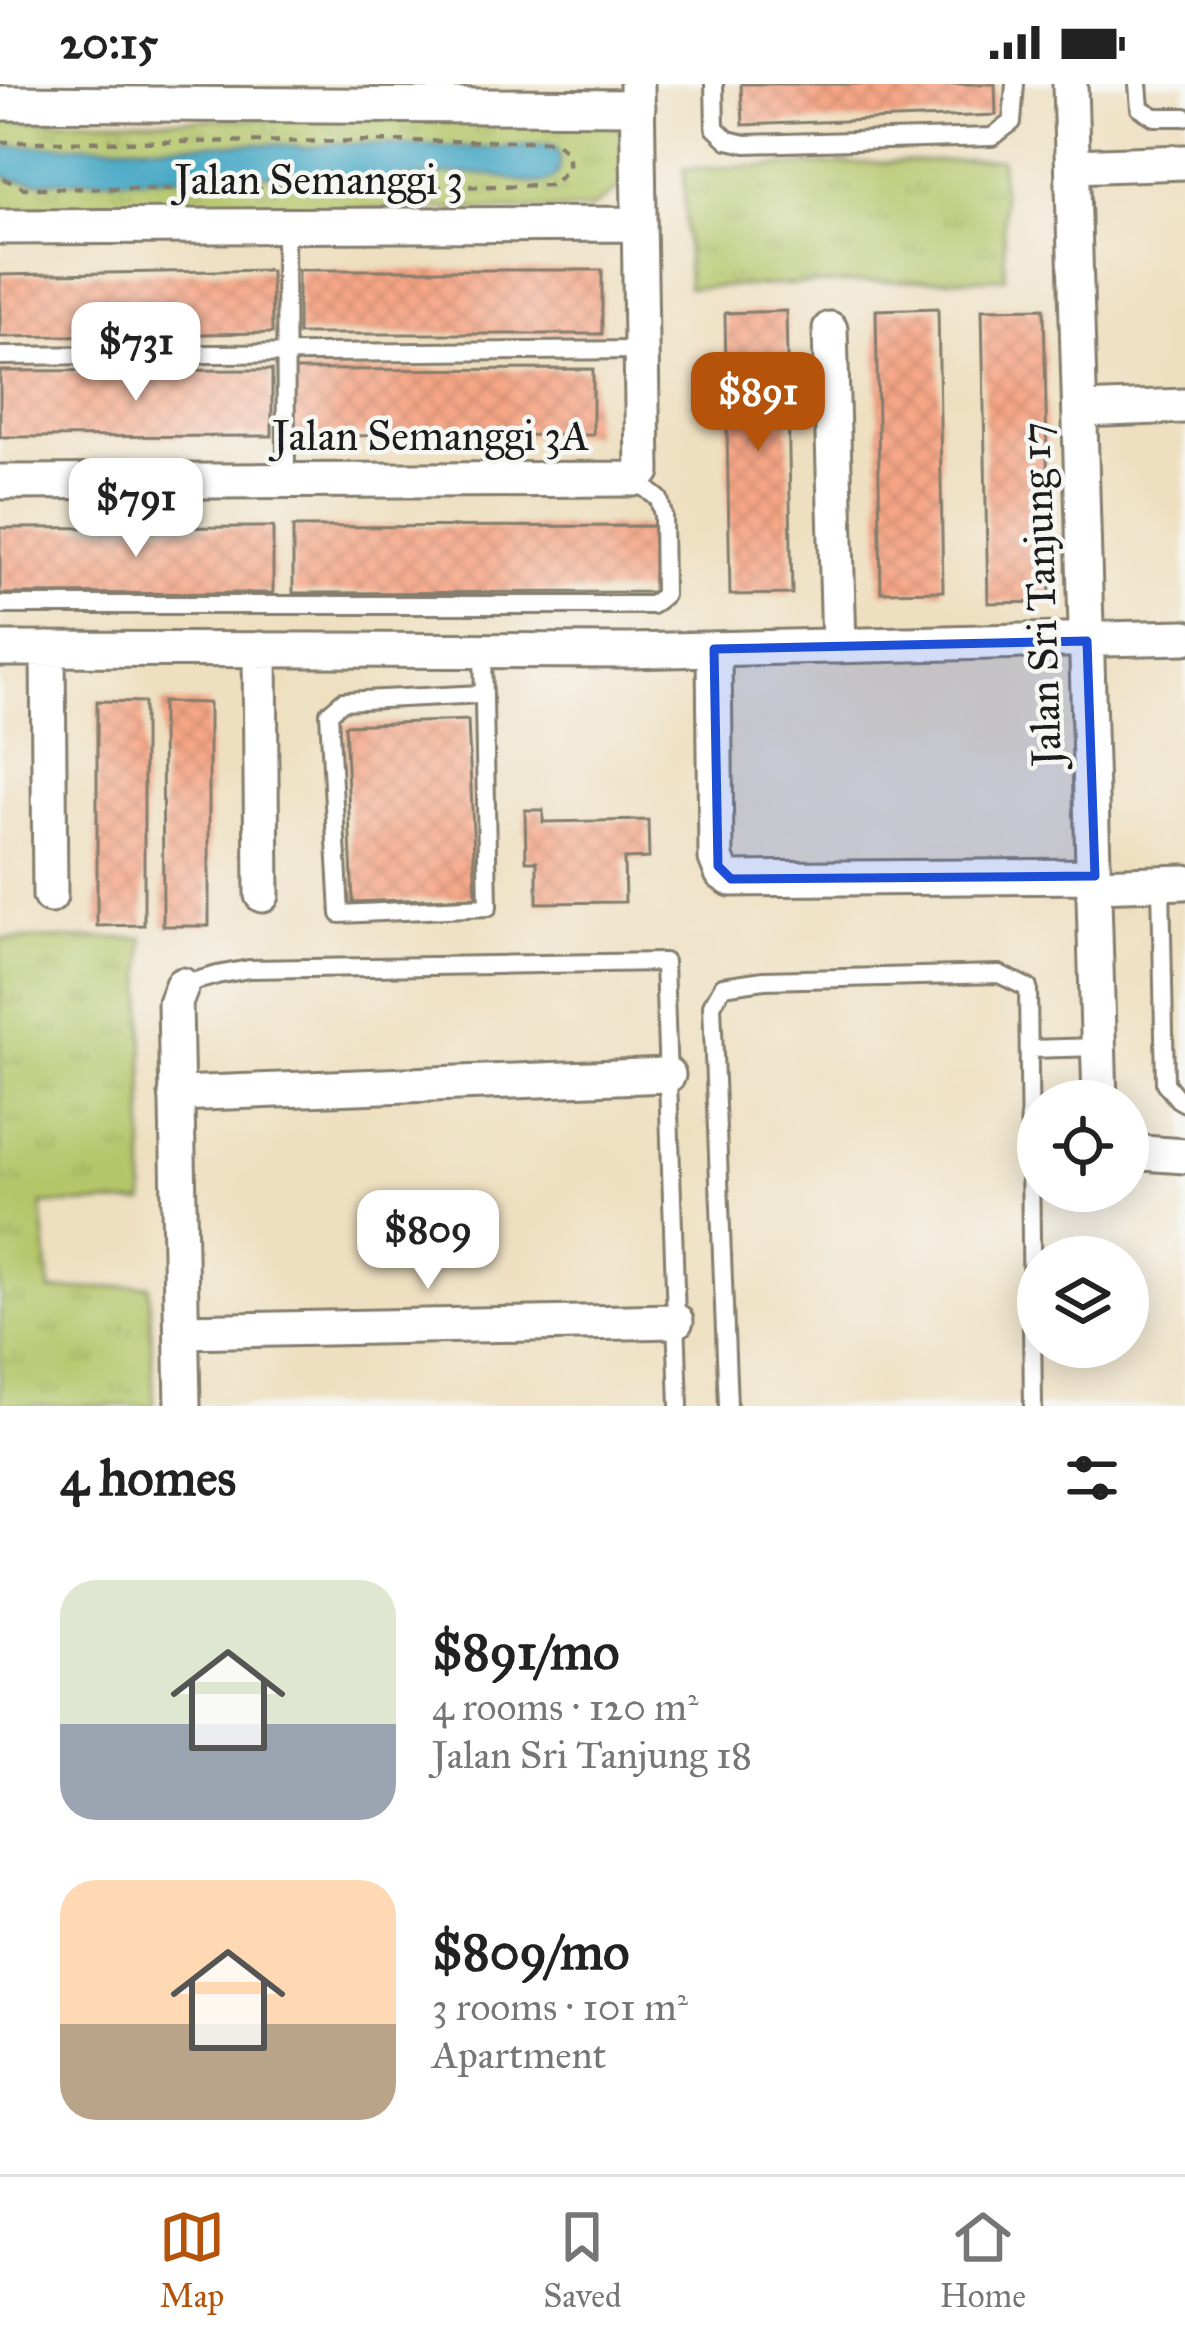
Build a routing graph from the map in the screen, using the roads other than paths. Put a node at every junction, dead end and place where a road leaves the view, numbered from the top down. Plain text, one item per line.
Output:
1 (714, 84) edge
2 (1015, 84) edge
3 (1070, 84) edge
4 (1138, 84) edge
5 (284, 94) edge
6 (637, 95) edge
7 (0, 104) edge
8 (1185, 117) edge
9 (1185, 162) edge
10 (1072, 166) junction
11 (639, 224) junction
12 (0, 226) edge
13 (285, 226) junction
14 (830, 329) dead end
15 (641, 350) junction
16 (286, 353) junction
17 (0, 356) edge
18 (1185, 406) edge
19 (1080, 410) junction
20 (638, 475) junction
21 (286, 481) junction
22 (0, 482) edge
23 (0, 605) edge
24 (1185, 637) edge
25 (1087, 641) junction
26 (838, 646) junction
27 (0, 649) edge
28 (48, 649) junction
29 (260, 649) junction
30 (714, 649) junction
31 (483, 650) junction
32 (482, 694) junction
33 (1095, 881) junction
34 (1173, 882) edge
35 (50, 896) dead end
36 (262, 896) dead end
37 (182, 986) joint
38 (1099, 1047) junction
39 (1029, 1049) junction
40 (668, 1075) junction
41 (1100, 1080) edge
42 (176, 1094) junction
43 (1185, 1103) edge
44 (1149, 1154) edge
45 (1185, 1156) edge
46 (676, 1321) junction
47 (182, 1331) junction
48 (183, 1406) edge
49 (679, 1406) edge
50 (728, 1406) edge
51 (1034, 1406) edge

1 - 2 lane
3 - 10 street, Jalan Sri Tanjung 17
4 - 8 lane
5 - 6 street
5 - 7 street
6 - 11 street
9 - 10 street
10 - 19 street, Jalan Sri Tanjung 17
11 - 13 street, Jalan Semanggi 3
11 - 15 street
12 - 13 street, Jalan Semanggi 3
13 - 16 lane
14 - 26 street
15 - 16 lane
15 - 20 street
16 - 17 lane
16 - 21 lane
18 - 19 street
19 - 25 street, Jalan Sri Tanjung 17
20 - 21 street, Jalan Semanggi 3A
20 - 23 lane
21 - 22 street, Jalan Semanggi 3A
24 - 25 street
25 - 26 street
25 - 33 street, Jalan Sri Tanjung 17
26 - 30 street
27 - 28 street
28 - 29 street
28 - 35 street
29 - 31 street
29 - 36 street
30 - 31 street
30 - 33 street
31 - 32 lane
32 - 32 lane
33 - 34 street
33 - 38 street, Jalan Sri Tanjung 17
34 - 43 lane
37 - 40 lane
37 - 42 street
38 - 39 lane
38 - 41 street, Jalan Sri Tanjung 17
39 - 50 lane
39 - 51 lane
40 - 42 street
40 - 46 lane
42 - 47 street
44 - 45 street
46 - 47 street
46 - 49 lane
47 - 48 street

